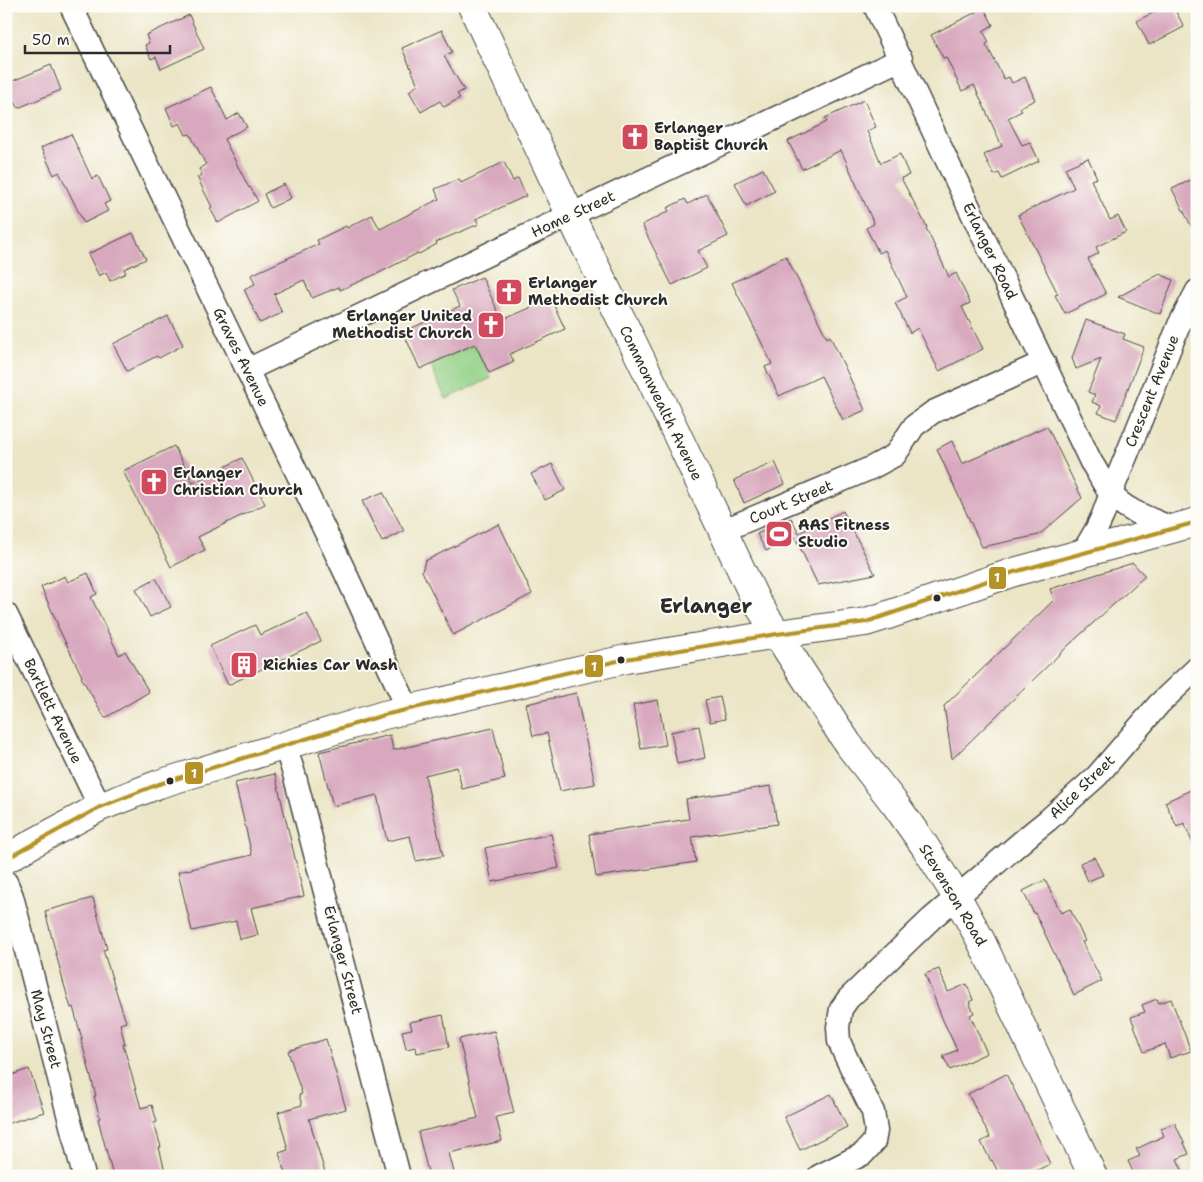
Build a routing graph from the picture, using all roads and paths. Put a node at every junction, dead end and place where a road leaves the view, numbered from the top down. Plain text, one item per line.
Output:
1 (71, 6) edge
2 (472, 6) edge
3 (875, 6) edge
4 (900, 59) junction
5 (571, 215) junction
6 (1197, 291) edge
7 (1044, 362) junction
8 (247, 370) junction
9 (1111, 493) junction
10 (1184, 525) edge
11 (722, 531) junction
12 (1083, 552) junction
13 (6, 614) edge
14 (777, 634) junction
15 (1196, 669) edge
16 (408, 710) junction
17 (285, 745) junction
18 (100, 808) junction
19 (6, 860) edge
20 (6, 882) edge
21 (957, 897) junction
22 (84, 1176) edge
23 (399, 1176) edge
24 (819, 1176) edge
25 (1093, 1176) edge

1 - 8 street, Graves Avenue
2 - 5 main road, Commonwealth Avenue
3 - 4 street, Erlanger Road
4 - 5 street, Home Street
4 - 7 street, Erlanger Road
5 - 8 street, Home Street
5 - 11 main road, Commonwealth Avenue
6 - 9 street, Crescent Avenue
7 - 9 street, Erlanger Road
7 - 11 street, Court Street
8 - 16 street, Graves Avenue
9 - 10 street, Erlanger Road
9 - 12 street
10 - 12 main road
11 - 14 main road, Commonwealth Avenue
12 - 14 main road
13 - 18 street, Bartlett Avenue
14 - 16 main road
14 - 21 main road, Stevenson Road
15 - 21 street, Alice Street
16 - 17 main road
17 - 18 main road
17 - 23 street, Erlanger Street
18 - 19 main road
20 - 22 street, May Street
21 - 24 street, Alice Street
21 - 25 main road, Stevenson Road

